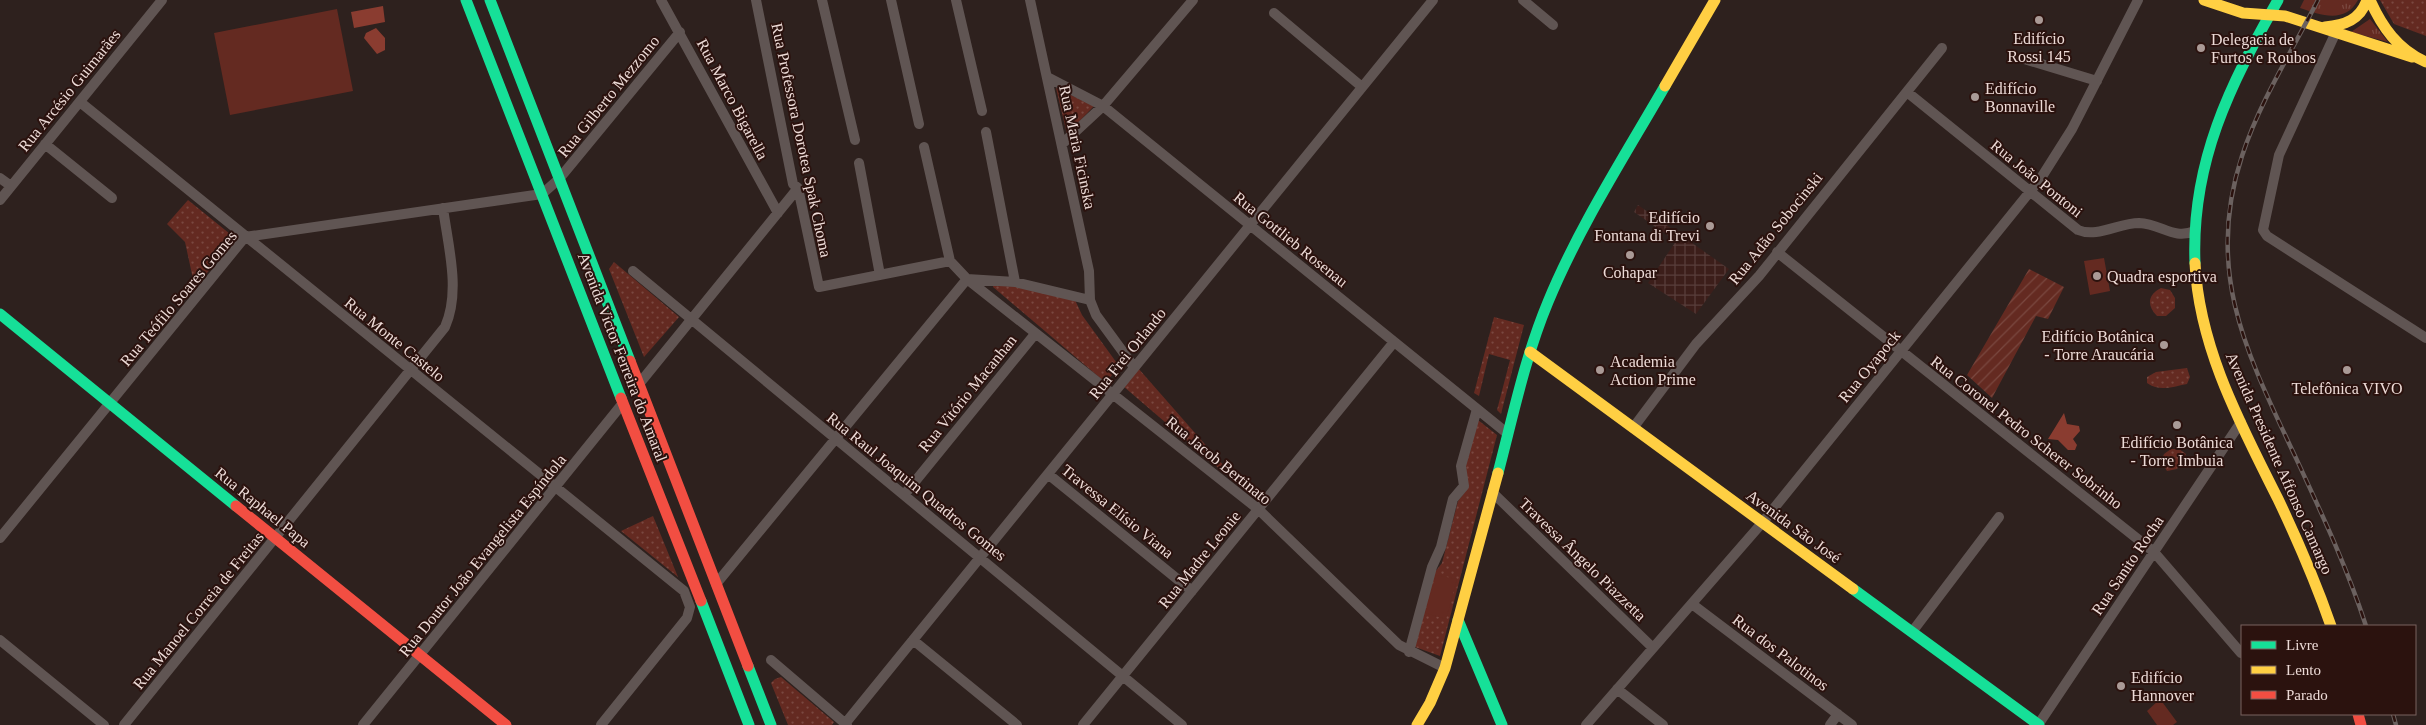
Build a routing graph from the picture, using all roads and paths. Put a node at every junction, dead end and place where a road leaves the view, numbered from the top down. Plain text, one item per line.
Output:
1 (162, 0) edge
2 (466, 0) edge
3 (490, 0) edge
4 (662, 0) edge
5 (756, 0) edge
6 (822, 0) edge
7 (892, 0) edge
8 (956, 0) edge
9 (1030, 0) edge
10 (1193, 0) edge
11 (1432, 0) edge
12 (1523, 0) edge
13 (1715, 0) edge
14 (2138, 0) edge
15 (2204, 0) edge
16 (2278, 0) edge
17 (2369, 0) edge
18 (2243, 12) junction
19 (1274, 13) dead end
20 (2270, 14) junction
21 (1553, 25) dead end
22 (2319, 27) junction
23 (680, 32) junction
24 (2336, 32) junction
25 (2257, 40) junction
26 (1942, 48) dead end
27 (2021, 58) dead end
28 (2421, 60) edge
29 (1049, 78) junction
30 (2098, 81) junction
31 (1362, 87) junction
32 (1907, 92) junction
33 (80, 102) junction
34 (1103, 106) junction
35 (982, 111) dead end
36 (919, 124) dead end
37 (986, 132) dead end
38 (855, 140) dead end
39 (45, 144) junction
40 (1062, 144) junction
41 (924, 147) dead end
42 (859, 163) dead end
43 (0, 178) edge
44 (559, 178) junction
45 (11, 186) junction
46 (798, 188) junction
47 (2030, 192) junction
48 (542, 194) junction
49 (112, 198) dead end
50 (0, 200) edge
51 (443, 208) junction
52 (778, 213) junction
53 (1250, 225) junction
54 (2195, 231) junction
55 (245, 237) junction
56 (1777, 252) junction
57 (950, 261) junction
58 (633, 271) dead end
59 (880, 275) junction
60 (967, 279) junction
61 (1015, 282) junction
62 (1090, 300) junction
63 (0, 314) edge
64 (691, 320) junction
65 (1035, 334) junction
66 (2426, 338) edge
67 (1394, 342) junction
68 (1901, 351) junction
69 (1530, 352) junction
70 (1134, 367) junction
71 (411, 370) junction
72 (639, 384) junction
73 (1113, 394) junction
74 (110, 403) junction
75 (624, 403) junction
76 (1477, 409) junction
77 (2241, 422) junction
78 (1633, 428) junction
79 (1508, 434) junction
80 (835, 439) junction
81 (1048, 474) junction
82 (555, 488) junction
83 (1492, 492) junction
84 (904, 495) junction
85 (1258, 510) junction
86 (1998, 517) dead end
87 (1762, 522) junction
88 (0, 538) edge
89 (276, 538) junction
90 (2154, 552) junction
91 (981, 557) junction
92 (716, 584) junction
93 (1192, 591) junction
94 (1692, 604) junction
95 (1458, 620) junction
96 (2331, 625) edge
97 (1912, 632) junction
98 (0, 640) edge
99 (913, 640) junction
100 (1653, 648) junction
101 (1409, 652) junction
102 (2240, 653) dead end
103 (420, 655) junction
104 (771, 660) dead end
105 (1445, 668) junction
106 (1123, 676) junction
107 (1617, 689) junction
108 (1838, 714) junction
109 (846, 724) edge
110 (104, 725) edge
111 (124, 725) edge
112 (363, 725) edge
113 (506, 725) edge
114 (601, 725) edge
115 (749, 725) edge
116 (771, 725) edge
117 (1017, 725) edge
118 (1083, 725) edge
119 (1182, 725) edge
120 (1417, 725) edge
121 (1502, 725) edge
122 (1586, 725) edge
123 (1663, 725) edge
124 (1830, 725) edge
125 (1852, 725) edge
126 (2039, 725) edge

1 - 33 street, Rua Arcésio Guimarães
2 - 48 main road, Avenida Victor Ferreira do Amaral
3 - 44 main road, Avenida Victor Ferreira do Amaral
4 - 23 street, Rua Marco Bigarella
5 - 46 street, Rua Professora Dorotea Spak Choma
6 - 38 street
7 - 36 street
8 - 35 street
9 - 29 street, Rua Maria Ficinska
10 - 34 street
11 - 31 street, Rua Frei Orlando
12 - 21 street
13 - 69 main road
14 - 30 street, Rua Oyapock
15 - 18 main road
16 - 20 main road, Avenida Presidente Affonso Camargo
17 - 22 main road
17 - 28 main road
18 - 20 main road
18 - 25 main road
19 - 31 street
20 - 22 main road
20 - 25 main road, Avenida Presidente Affonso Camargo
22 - 24 main road
23 - 44 street, Rua Gilberto Mezzomo
23 - 52 street, Rua Marco Bigarella
24 - 28 main road
24 - 66 street
25 - 54 main road, Avenida Presidente Affonso Camargo
26 - 32 street, Rua Adão Sobocinski
27 - 30 street
29 - 34 street, Rua Gottlieb Rosenau
29 - 40 street, Rua Maria Ficinska
30 - 47 street, Rua Oyapock
31 - 53 street, Rua Frei Orlando
32 - 47 street, Rua João Pontoni
32 - 56 street, Rua Adão Sobocinski
33 - 39 street, Rua Arcésio Guimarães
33 - 55 street, Rua Monte Castelo
34 - 40 street
34 - 53 street, Rua Gottlieb Rosenau
37 - 61 street
39 - 45 street, Rua Arcésio Guimarães
39 - 49 street
40 - 62 street, Rua Maria Ficinska
41 - 57 street
42 - 59 street
43 - 45 street
44 - 48 street, Rua Gilberto Mezzomo
44 - 72 main road, Avenida Victor Ferreira do Amaral
45 - 50 street, Rua Arcésio Guimarães
46 - 52 street
46 - 59 street, Rua Professora Dorotea Spak Choma
47 - 54 street, Rua João Pontoni
47 - 68 street, Rua Oyapock
48 - 51 street, Rua Teófilo Soares Gomes
48 - 75 main road, Avenida Victor Ferreira do Amaral
51 - 55 street, Rua Teófilo Soares Gomes
51 - 71 street, Rua Manoel Correia de Freitas
52 - 64 street
53 - 67 street, Rua Gottlieb Rosenau
53 - 70 street, Rua Frei Orlando
54 - 77 main road, Avenida Presidente Affonso Camargo
55 - 71 street, Rua Monte Castelo
55 - 74 street, Rua Teófilo Soares Gomes
56 - 68 street, Rua Coronel Pedro Scherer Sobrinho
56 - 78 street, Rua Adão Sobocinski
57 - 59 street
57 - 60 street, Rua Jacob Bertinato
58 - 64 street, Rua Raul Joaquim Quadros Gomes
60 - 61 street
60 - 65 street, Rua Jacob Bertinato
60 - 80 street
61 - 62 street
62 - 70 street
63 - 74 main road, Rua Raphael Papa
64 - 72 street
64 - 80 street, Rua Raul Joaquim Quadros Gomes
65 - 73 street, Rua Jacob Bertinato
65 - 84 street, Rua Vitório Macanhan
67 - 76 street, Rua Gottlieb Rosenau
67 - 85 street, Rua Madre Leonie
68 - 87 street, Rua Oyapock
68 - 90 street, Rua Coronel Pedro Scherer Sobrinho
69 - 78 main road, Avenida São José
69 - 79 main road
70 - 73 street, Rua Frei Orlando
71 - 82 street, Rua Monte Castelo
71 - 89 street, Rua Manoel Correia de Freitas
72 - 92 main road, Avenida Victor Ferreira do Amaral
73 - 81 street, Rua Frei Orlando
73 - 85 street, Rua Jacob Bertinato
74 - 88 street, Rua Teófilo Soares Gomes
74 - 89 main road, Rua Raphael Papa
75 - 82 street, Rua Doutor João Evangelista Espíndola
75 - 115 main road, Avenida Victor Ferreira do Amaral
76 - 79 street, Rua Gottlieb Rosenau
76 - 101 street
77 - 90 street, Rua Sanito Rocha
77 - 96 main road, Avenida Presidente Affonso Camargo
78 - 87 main road, Avenida São José
79 - 83 main road
80 - 84 street, Rua Raul Joaquim Quadros Gomes
80 - 92 street
81 - 91 street, Rua Frei Orlando
81 - 93 street, Travessa Elísio Viana
82 - 103 street, Rua Doutor João Evangelista Espíndola
82 - 114 street, Rua Monte Castelo
83 - 95 main road
83 - 100 street, Travessa Ângelo Piazzetta
84 - 91 street, Rua Raul Joaquim Quadros Gomes
85 - 93 street, Rua Madre Leonie
85 - 101 street, Rua Jacob Bertinato
86 - 97 street
87 - 94 street, Rua Oyapock
87 - 97 main road, Avenida São José
89 - 103 main road, Rua Raphael Papa
89 - 111 street, Rua Manoel Correia de Freitas
90 - 102 street, Rua Coronel Pedro Scherer Sobrinho
90 - 126 street, Rua Sanito Rocha
91 - 99 street, Rua Frei Orlando
91 - 106 street, Rua Raul Joaquim Quadros Gomes
92 - 116 main road, Avenida Victor Ferreira do Amaral
93 - 106 street, Rua Madre Leonie
94 - 100 street, Rua Oyapock
94 - 108 street, Rua dos Palotinos
95 - 105 main road
95 - 121 main road
97 - 126 main road, Avenida São José
98 - 110 street
99 - 109 street, Rua Frei Orlando
99 - 117 street
100 - 107 street, Rua Oyapock
101 - 105 street, Rua Jacob Bertinato
103 - 112 street, Rua Doutor João Evangelista Espíndola
103 - 113 main road, Rua Raphael Papa
104 - 109 street
105 - 120 main road
106 - 118 street, Rua Madre Leonie
106 - 119 street, Rua Raul Joaquim Quadros Gomes
107 - 122 street, Rua Oyapock
107 - 123 street
108 - 124 street
108 - 125 street, Rua dos Palotinos

